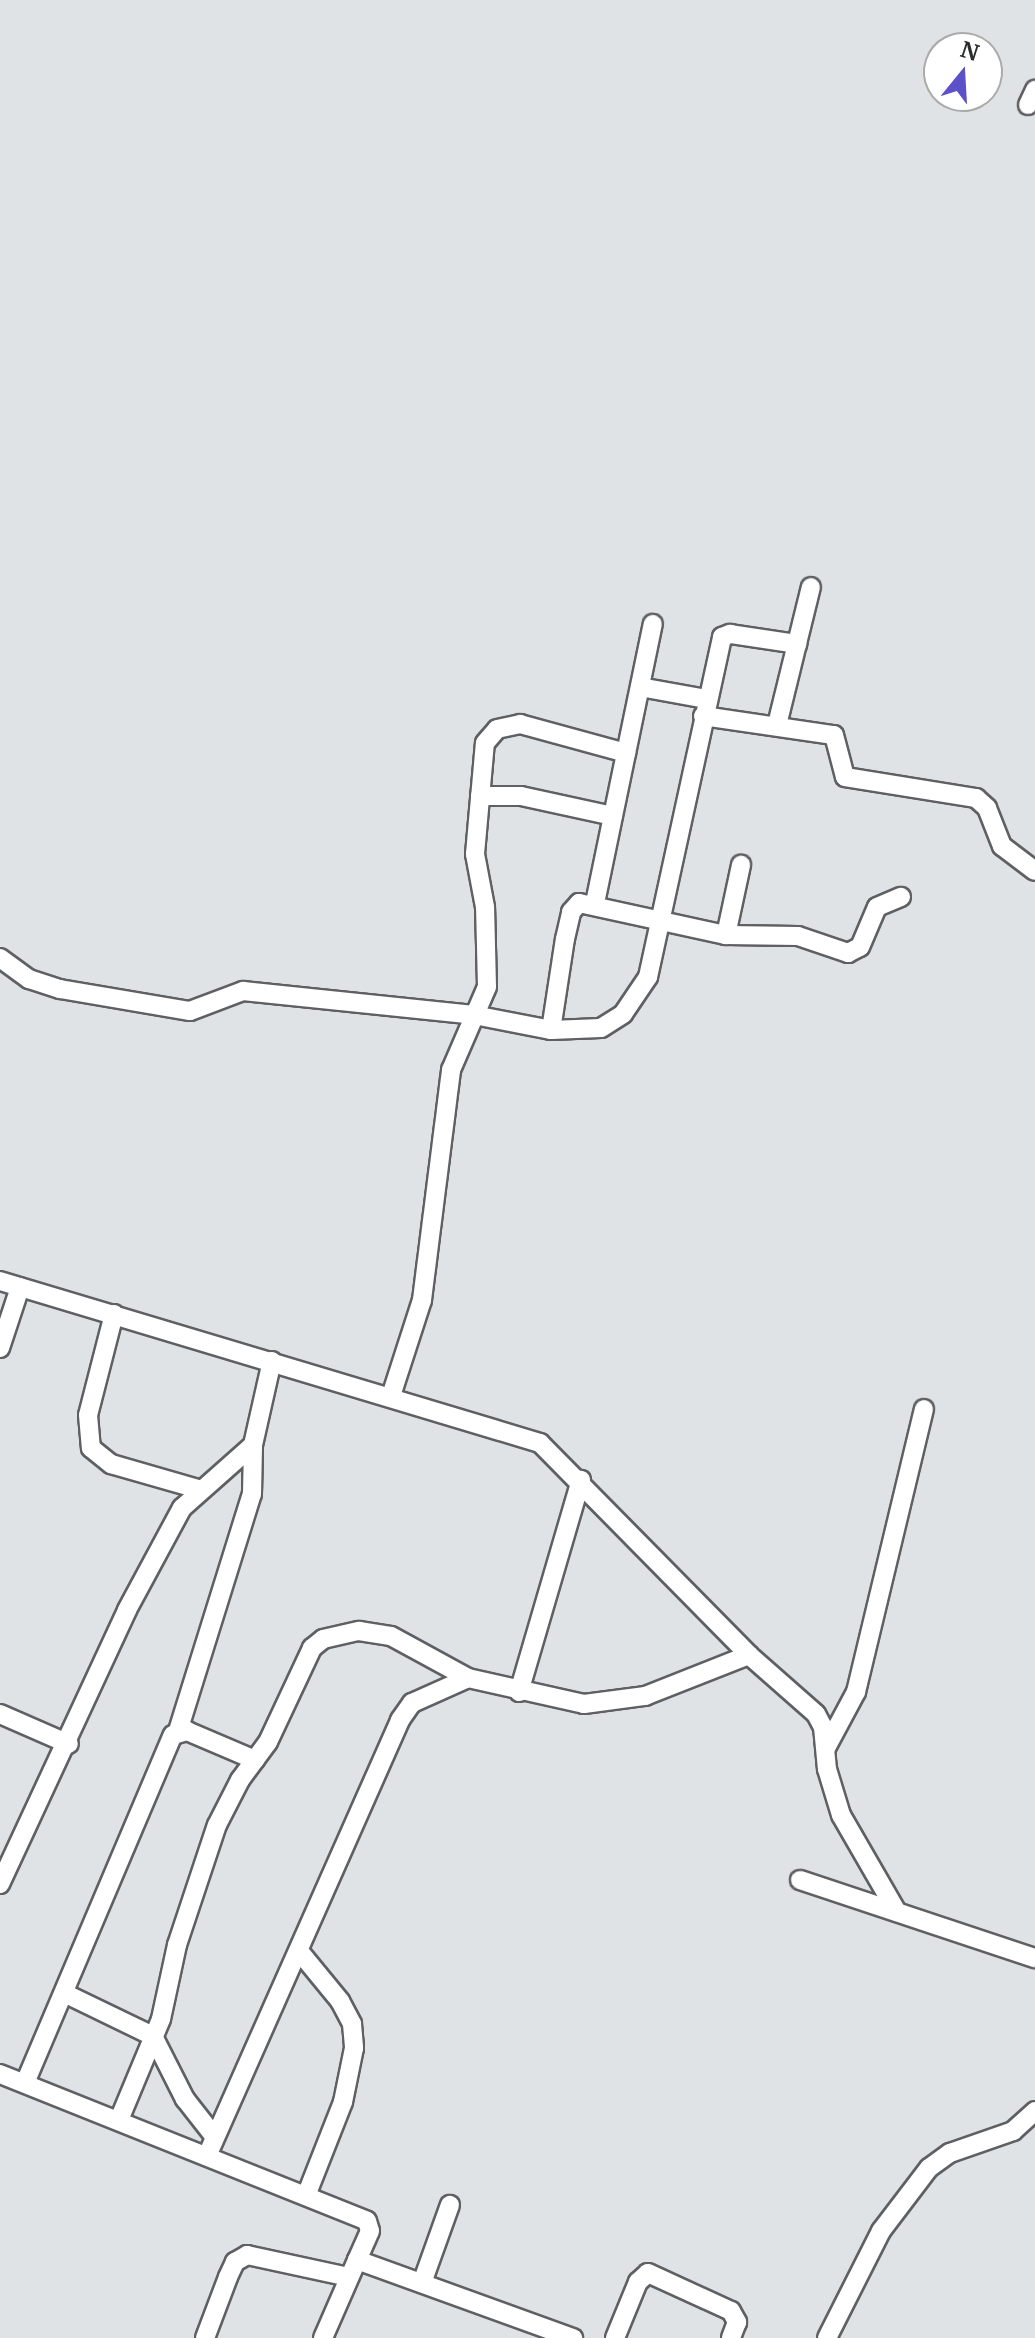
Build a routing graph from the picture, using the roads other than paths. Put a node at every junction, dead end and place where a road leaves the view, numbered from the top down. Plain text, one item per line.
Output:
1 (811, 587) dead end
2 (653, 624) dead end
3 (797, 644) junction
4 (640, 687) junction
5 (705, 707) junction
6 (777, 725) junction
7 (626, 753) junction
8 (480, 796) junction
9 (613, 816) junction
10 (741, 865) dead end
11 (1035, 871) edge
12 (901, 897) dead end
13 (595, 903) junction
14 (657, 919) junction
15 (726, 935) junction
16 (0, 958) edge
17 (474, 1015) junction
18 (551, 1030) junction
19 (0, 1281) edge
20 (20, 1287) junction
21 (114, 1314) junction
22 (0, 1348) edge
23 (272, 1361) junction
24 (391, 1396) junction
25 (924, 1409) dead end
26 (253, 1445) junction
27 (581, 1480) junction
28 (198, 1489) junction
29 (749, 1655) junction
30 (468, 1678) junction
31 (519, 1692) junction
32 (0, 1714) edge
33 (178, 1731) junction
34 (69, 1744) junction
35 (826, 1748) junction
36 (255, 1760) junction
37 (800, 1880) dead end
38 (0, 1884) edge
39 (897, 1912) junction
40 (299, 1951) junction
41 (1035, 1958) edge
42 (64, 1993) junction
43 (153, 2036) junction
44 (0, 2074) edge
45 (25, 2083) junction
46 (1035, 2111) edge
47 (119, 2120) junction
48 (214, 2136) junction
49 (207, 2156) junction
50 (306, 2196) junction
51 (450, 2205) dead end
52 (353, 2269) junction
53 (422, 2283) junction
54 (205, 2338) edge
55 (323, 2338) edge
56 (573, 2338) edge
57 (615, 2338) edge
58 (731, 2338) edge
59 (827, 2338) edge

1 - 3 street
2 - 4 street
3 - 5 street
3 - 6 street
4 - 5 street
4 - 7 street
5 - 6 street
5 - 14 street
6 - 11 street
7 - 8 street
7 - 9 street
8 - 9 street
8 - 17 street
9 - 13 street
10 - 15 street
12 - 15 street
13 - 14 street
13 - 18 street
14 - 15 street
14 - 18 street
16 - 17 street
17 - 18 street
17 - 24 street
19 - 20 street
20 - 21 street
20 - 22 street
21 - 23 street
21 - 28 street
23 - 24 street
23 - 26 street
24 - 27 street
25 - 35 street
26 - 28 street
26 - 33 street
27 - 29 street
27 - 31 street
28 - 34 street
29 - 31 street
29 - 35 street
30 - 31 street
30 - 36 street
30 - 40 street
32 - 34 street
33 - 36 street
33 - 42 street
34 - 38 street
35 - 39 street
36 - 43 street
37 - 39 street
39 - 41 street
40 - 48 street
40 - 50 street
42 - 43 street
42 - 45 street
43 - 47 street
43 - 48 street
44 - 45 street
45 - 47 street
46 - 59 street
47 - 49 street
48 - 49 street
49 - 50 street
50 - 52 street
51 - 53 street
52 - 53 street
52 - 54 street
52 - 55 street
53 - 56 street
57 - 58 street

